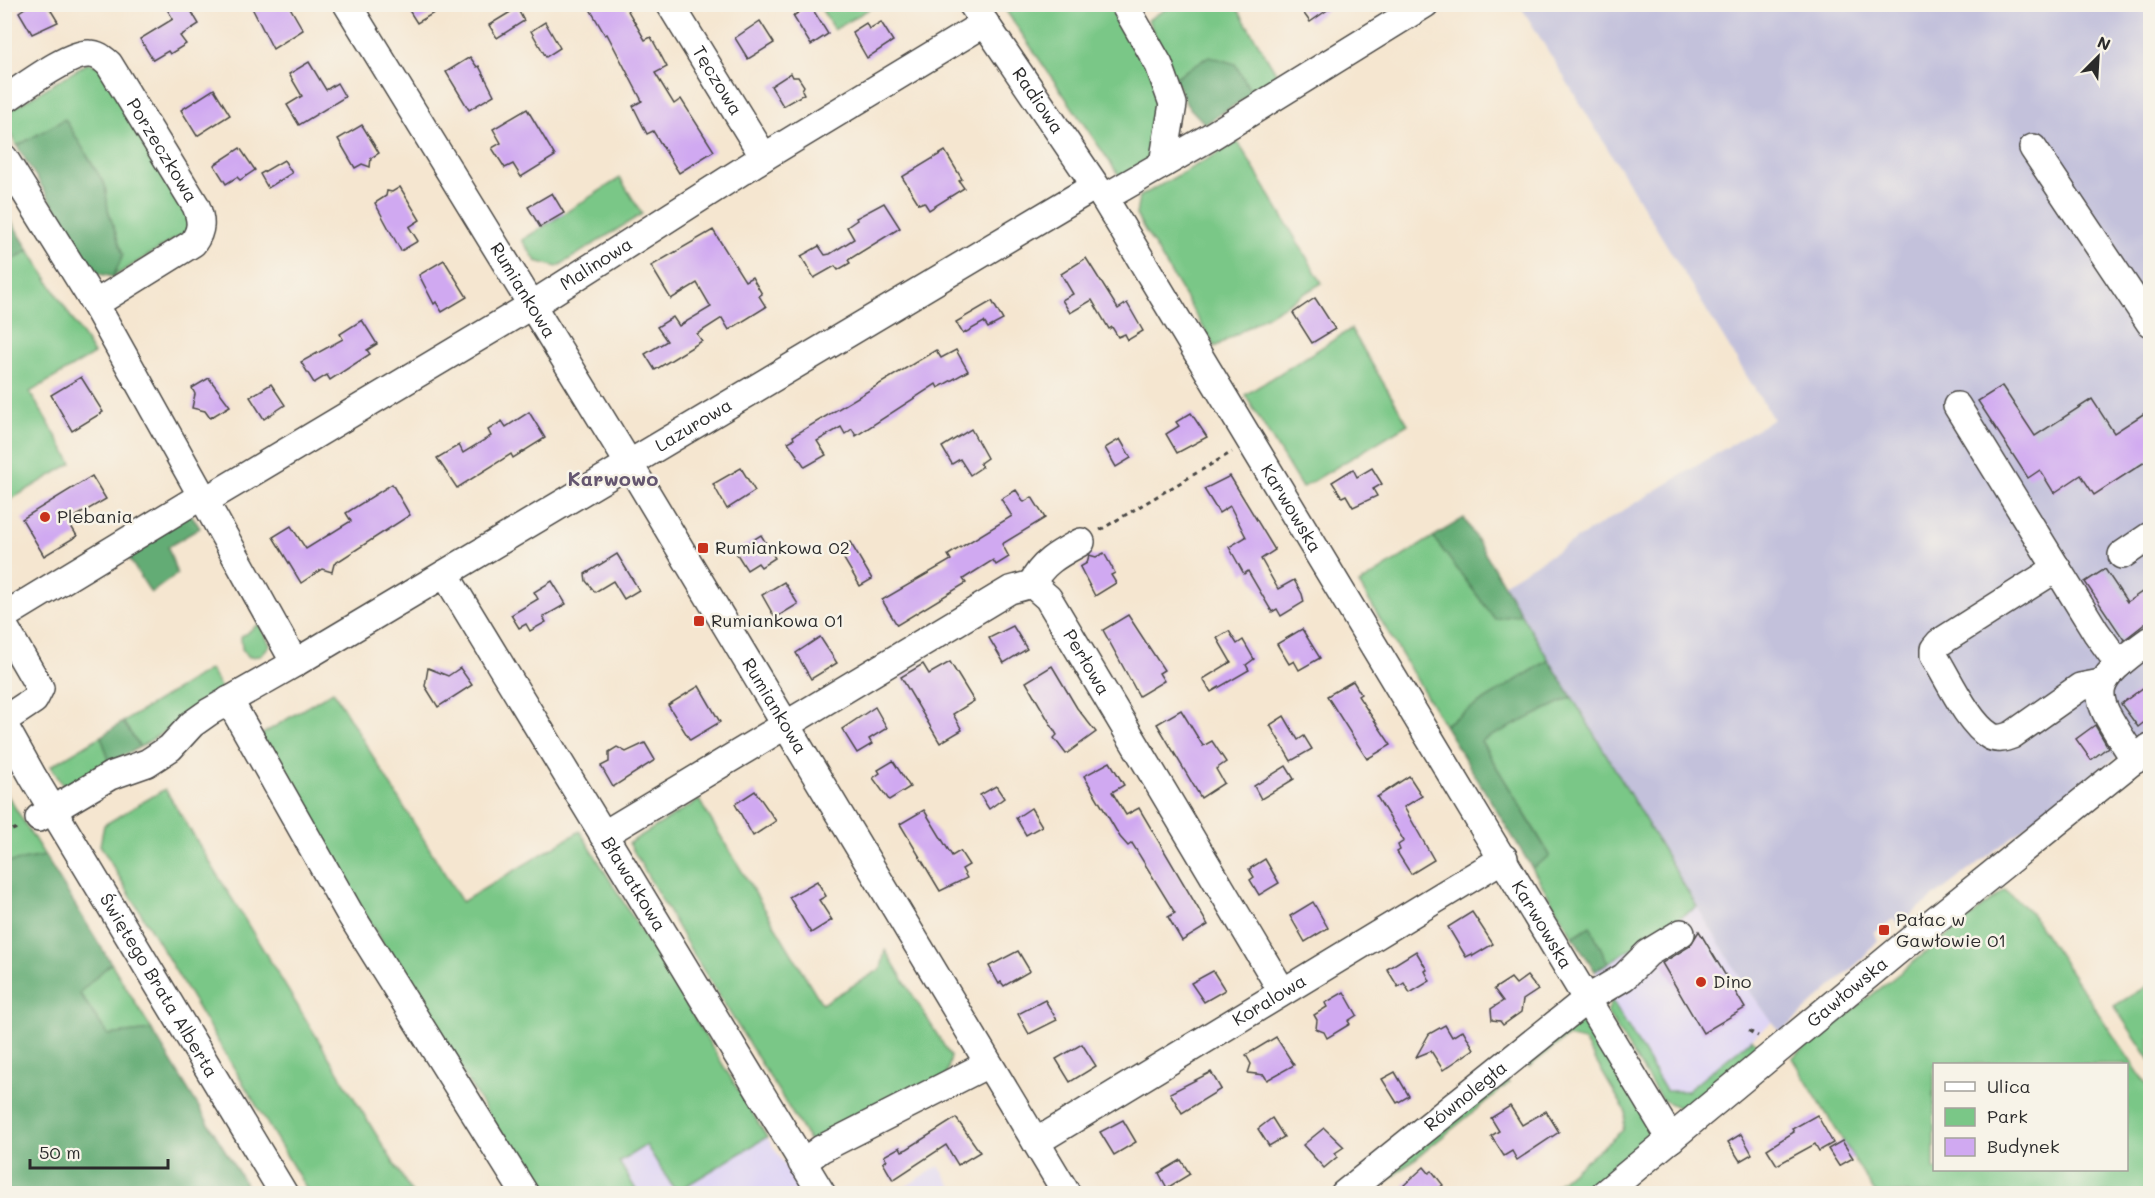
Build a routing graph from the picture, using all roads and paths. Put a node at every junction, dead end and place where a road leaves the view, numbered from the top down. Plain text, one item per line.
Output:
1 (347, 4) edge
2 (670, 4) edge
3 (1124, 4) edge
4 (1425, 4) edge
5 (978, 14) edge
6 (4, 100) edge
7 (1173, 104) junction
8 (1210, 137) junction
9 (2033, 148) dead end
10 (4, 158) edge
11 (764, 158) junction
12 (1163, 164) junction
13 (1100, 192) junction
14 (95, 304) junction
15 (532, 305) junction
16 (2151, 323) edge
17 (1957, 406) dead end
18 (1251, 441) junction
19 (628, 462) junction
20 (204, 498) junction
21 (2151, 536) edge
22 (1081, 542) joint
23 (2122, 555) dead end
24 (2057, 568) junction
25 (445, 574) junction
26 (1032, 584) junction
27 (4, 616) edge
28 (4, 626) edge
29 (2151, 639) edge
30 (295, 663) junction
31 (2110, 674) junction
32 (229, 700) junction
33 (4, 720) edge
34 (4, 725) edge
35 (787, 726) junction
36 (2143, 754) edge
37 (46, 814) junction
38 (603, 835) junction
39 (1504, 858) junction
40 (1681, 933) dead end
41 (1282, 992) junction
42 (1587, 999) junction
43 (988, 1064) junction
44 (1671, 1138) junction
45 (1036, 1142) junction
46 (802, 1163) junction
47 (284, 1194) edge
48 (525, 1194) edge
49 (822, 1194) edge
50 (1067, 1194) edge
51 (1344, 1194) edge
52 (1604, 1194) edge

1 - 15 street, Rumiankowa
2 - 11 street, Tęczowa
3 - 7 street
4 - 8 street
5 - 11 street, Malinowa
5 - 13 street, Radiowa
6 - 14 street, Porzeczkowa
7 - 8 street
7 - 12 street
8 - 12 street
9 - 16 street
10 - 14 street
11 - 15 street, Malinowa
12 - 13 street
13 - 18 street, Karwowska
13 - 19 street, Lazurowa
14 - 20 street
15 - 19 street, Rumiankowa
15 - 20 street, Malinowa
17 - 24 street
18 - 22 path
18 - 39 street, Karwowska
19 - 25 street, Lazurowa
19 - 35 street, Rumiankowa
20 - 27 street, Malinowa
20 - 30 street
21 - 23 street
22 - 26 street
24 - 31 street
24 - 31 street
25 - 30 street, Lazurowa
25 - 38 street, Bławatkowa
26 - 35 street
26 - 41 street, Perłowa
28 - 33 street
29 - 31 street
30 - 32 street, Lazurowa
31 - 36 street
32 - 37 street, Lazurowa
32 - 48 street
34 - 37 street, Świętego Brata Alberta
35 - 38 street
35 - 43 street, Rumiankowa
36 - 44 street, Gawłowska
37 - 47 street, Świętego Brata Alberta
38 - 46 street, Bławatkowa
39 - 41 street, Koralowa
39 - 42 street, Karwowska
40 - 42 street, Równoległa
41 - 45 street, Koralowa
42 - 44 street, Karwowska
42 - 51 street, Równoległa
43 - 45 street, Rumiankowa
43 - 46 street
44 - 52 street, Gawłowska
45 - 50 street, Rumiankowa
46 - 49 street, Bławatkowa

